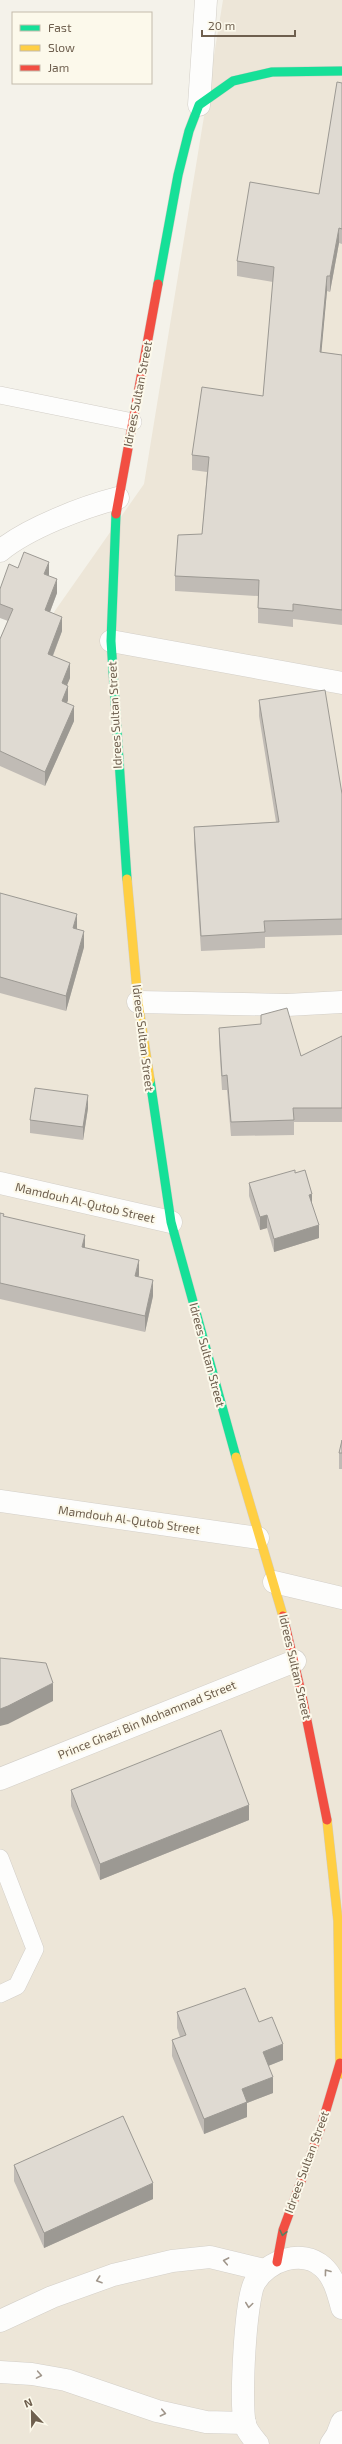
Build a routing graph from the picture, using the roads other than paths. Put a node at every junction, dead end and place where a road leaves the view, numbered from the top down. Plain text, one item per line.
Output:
1 (206, 0) edge
2 (342, 71) edge
3 (199, 105) junction
4 (0, 395) edge
5 (133, 422) junction
6 (118, 498) junction
7 (0, 551) edge
8 (111, 640) junction
9 (342, 683) edge
10 (138, 1002) junction
11 (342, 1002) edge
12 (0, 1183) edge
13 (171, 1222) junction
14 (0, 1501) edge
15 (258, 1538) junction
16 (274, 1582) junction
17 (342, 1598) edge
18 (295, 1661) junction
19 (0, 1779) edge
20 (0, 1858) edge
21 (0, 1994) edge
22 (340, 2064) junction
23 (342, 2074) edge
24 (270, 2266) junction
25 (342, 2308) edge
26 (0, 2321) edge
27 (0, 2372) edge
28 (342, 2422) edge
29 (249, 2436) edge
30 (330, 2444) edge

1 - 3 street, Idrees Sultan Street
2 - 3 street
3 - 5 street, Idrees Sultan Street
4 - 5 lane
5 - 6 street, Idrees Sultan Street
6 - 7 street
6 - 8 street, Idrees Sultan Street
8 - 9 street
8 - 10 street, Idrees Sultan Street
10 - 11 street
10 - 13 street, Idrees Sultan Street
12 - 13 street, Mamdouh Al-Qutob Street
13 - 15 street, Idrees Sultan Street
14 - 15 street, Mamdouh Al-Qutob Street
15 - 16 street, Idrees Sultan Street
16 - 17 street
16 - 18 street, Idrees Sultan Street
18 - 19 street, Prince Ghazi Bin Mohammad Street
18 - 22 street, Idrees Sultan Street
20 - 21 lane
22 - 23 street, Idrees Sultan Street
22 -> 24 street, Idrees Sultan Street
25 -> 24 street
24 -> 26 street
24 -> 29 street
27 -> 29 street
28 - 30 street

